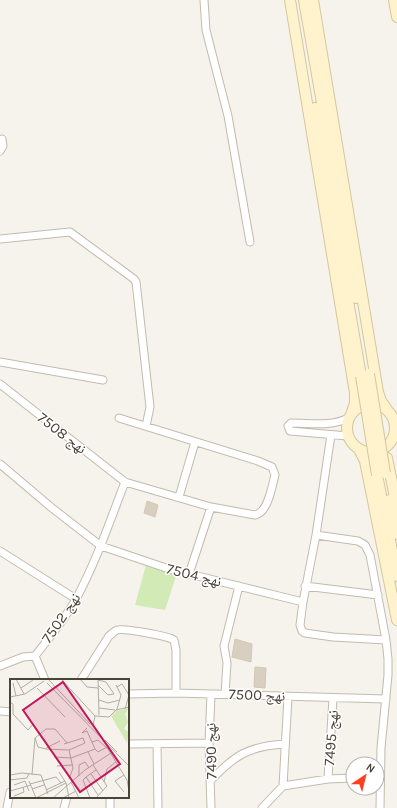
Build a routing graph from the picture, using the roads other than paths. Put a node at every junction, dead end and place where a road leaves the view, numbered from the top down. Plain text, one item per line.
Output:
1 (204, 0) edge
2 (290, 0) edge
3 (296, 0) edge
4 (304, 0) edge
5 (313, 0) edge
6 (394, 0) edge
7 (397, 17) edge
8 (2, 139) dead end
9 (0, 151) edge
10 (0, 239) edge
11 (250, 242) dead end
12 (0, 362) edge
13 (365, 375) junction
14 (103, 380) dead end
15 (0, 384) edge
16 (391, 411) edge
17 (350, 415) junction
18 (119, 418) dead end
19 (146, 426) junction
20 (331, 435) junction
21 (348, 436) junction
22 (394, 436) edge
23 (195, 442) junction
24 (359, 449) junction
25 (0, 464) edge
26 (381, 474) junction
27 (125, 482) junction
28 (179, 498) junction
29 (211, 507) junction
30 (397, 508) edge
31 (397, 534) edge
32 (316, 535) junction
33 (101, 546) junction
34 (0, 552) edge
35 (189, 574) junction
36 (397, 576) edge
37 (239, 586) junction
38 (305, 586) junction
39 (378, 595) junction
40 (76, 599) junction
41 (302, 602) junction
42 (397, 620) edge
43 (386, 640) junction
44 (35, 656) junction
45 (0, 666) edge
46 (46, 679) edge
47 (82, 679) edge
48 (176, 693) junction
49 (129, 694) edge
50 (211, 694) junction
51 (225, 694) junction
52 (288, 697) junction
53 (334, 698) junction
54 (386, 699) junction
55 (0, 711) edge
56 (10, 712) edge
57 (209, 743) junction
58 (129, 744) edge
59 (157, 744) junction
60 (285, 744) junction
61 (381, 756) edge
62 (345, 778) edge
63 (328, 779) junction
64 (211, 780) junction
65 (284, 786) junction
66 (10, 792) dead end
67 (380, 796) edge
68 (66, 798) edge
69 (7, 808) edge
70 (64, 808) edge
71 (158, 808) edge
72 (211, 808) edge
73 (262, 808) edge
74 (380, 808) edge

1 - 11 street
2 - 17 street
3 - 13 street
4 - 13 street
5 - 16 street
6 - 7 street
8 - 9 street
10 - 19 street
12 - 14 street
13 - 26 street, bridge
15 - 27 street, نهج 7508
16 - 17 street
16 - 22 street
17 - 20 street
17 - 21 street
18 - 19 street
19 - 23 street
20 - 21 street
20 - 32 street
21 - 24 street
22 - 24 street
22 - 30 street
23 - 28 street
23 - 29 street
24 - 42 street
25 - 33 street, نهج 7504
26 - 31 street
26 - 36 street
27 - 28 street
27 - 33 street, نهج 7502
28 - 29 street
29 - 35 street
32 - 38 street
32 - 39 street
33 - 35 street, نهج 7504
33 - 40 street, نهج 7502
34 - 40 street
35 - 37 street, نهج 7504
37 - 41 street, نهج 7504
37 - 51 street
38 - 39 street
38 - 41 street
39 - 43 street
40 - 44 street, نهج 7502
41 - 43 street
43 - 54 street
44 - 45 street, نهج 7502
44 - 46 street
47 - 48 street
48 - 49 street, نهج 7500
48 - 50 street, نهج 7500
50 - 51 street, نهج 7500
50 - 57 street, نهج 7490
51 - 52 street, نهج 7500
52 - 53 street, نهج 7500
52 - 60 street
53 - 54 street, نهج 7500
53 - 63 street, نهج 7495
54 - 61 street
55 - 56 street
57 - 59 street
57 - 64 street, نهج 7490
58 - 59 street
59 - 71 street
60 - 64 street
60 - 65 street
62 - 63 street
63 - 65 street
64 - 72 street, نهج 7490
65 - 73 street
66 - 69 street
67 - 74 street
68 - 70 street

